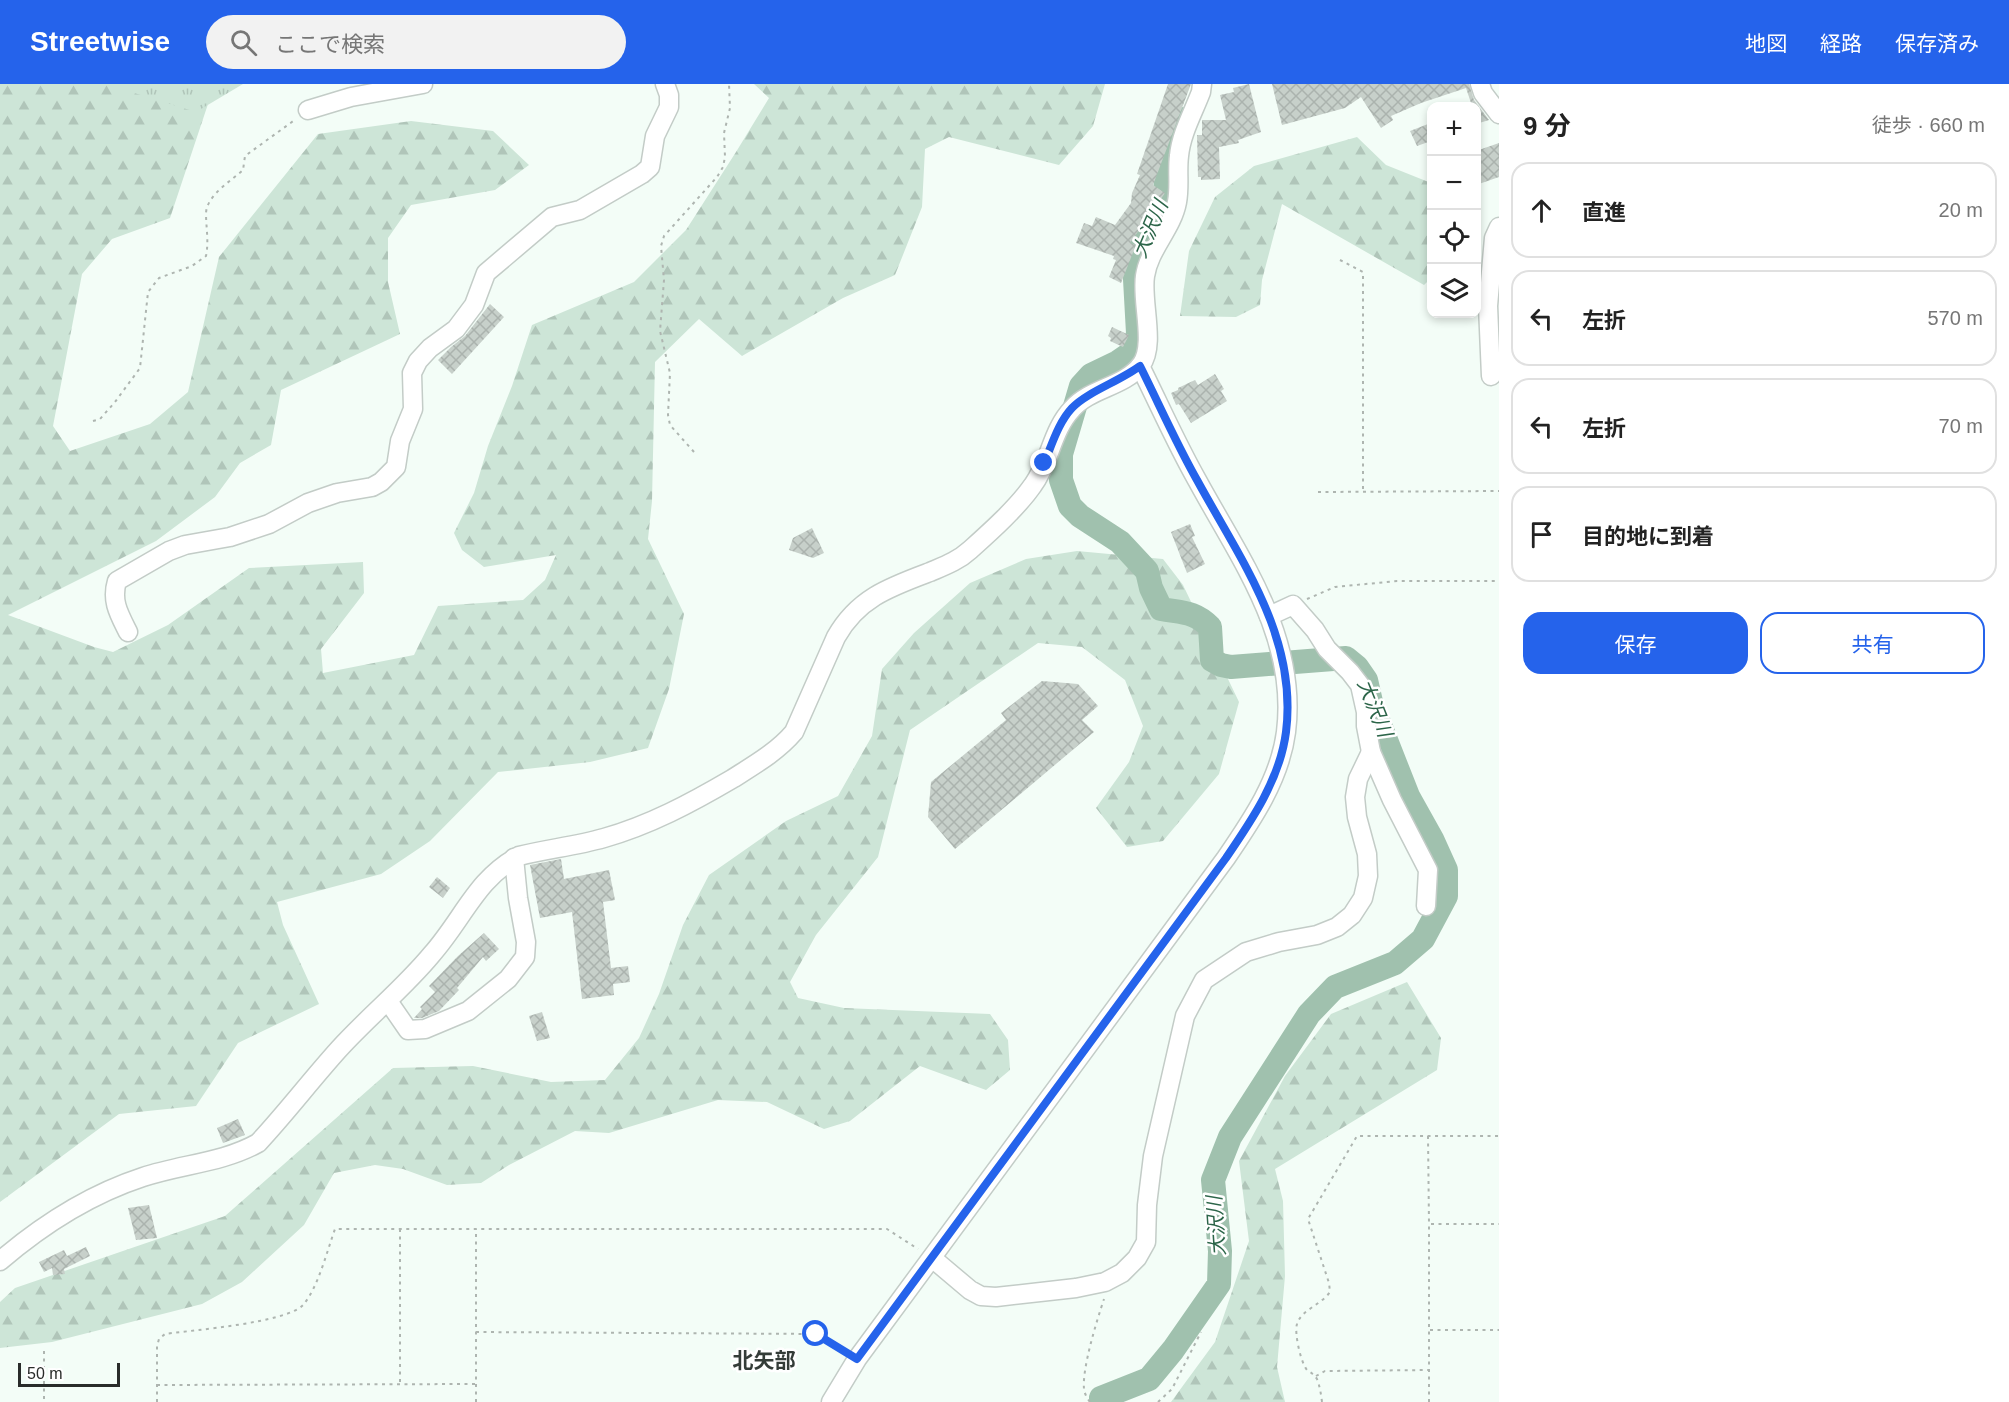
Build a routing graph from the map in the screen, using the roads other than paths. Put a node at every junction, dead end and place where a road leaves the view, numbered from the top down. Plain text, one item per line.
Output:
1 (423, 84) edge
2 (664, 84) edge
3 (1480, 84) edge
4 (1204, 87) edge
5 (308, 110) road end
6 (1499, 114) edge
7 (1499, 228) edge
8 (1140, 366) junction
9 (1491, 376) dead end
10 (1269, 616) junction
11 (128, 632) dead end
12 (1371, 752) junction
13 (514, 858) junction
14 (1426, 906) dead end
15 (388, 1001) junction
16 (932, 1258) junction
17 (0, 1261) edge
18 (831, 1402) edge

1 - 5 street
2 - 11 street
3 - 6 street
4 - 8 street
7 - 9 street
8 - 10 street
8 - 13 street
10 - 12 street
10 - 16 street
12 - 14 street
12 - 16 street
13 - 15 street
13 - 15 street
15 - 17 street
16 - 18 street

